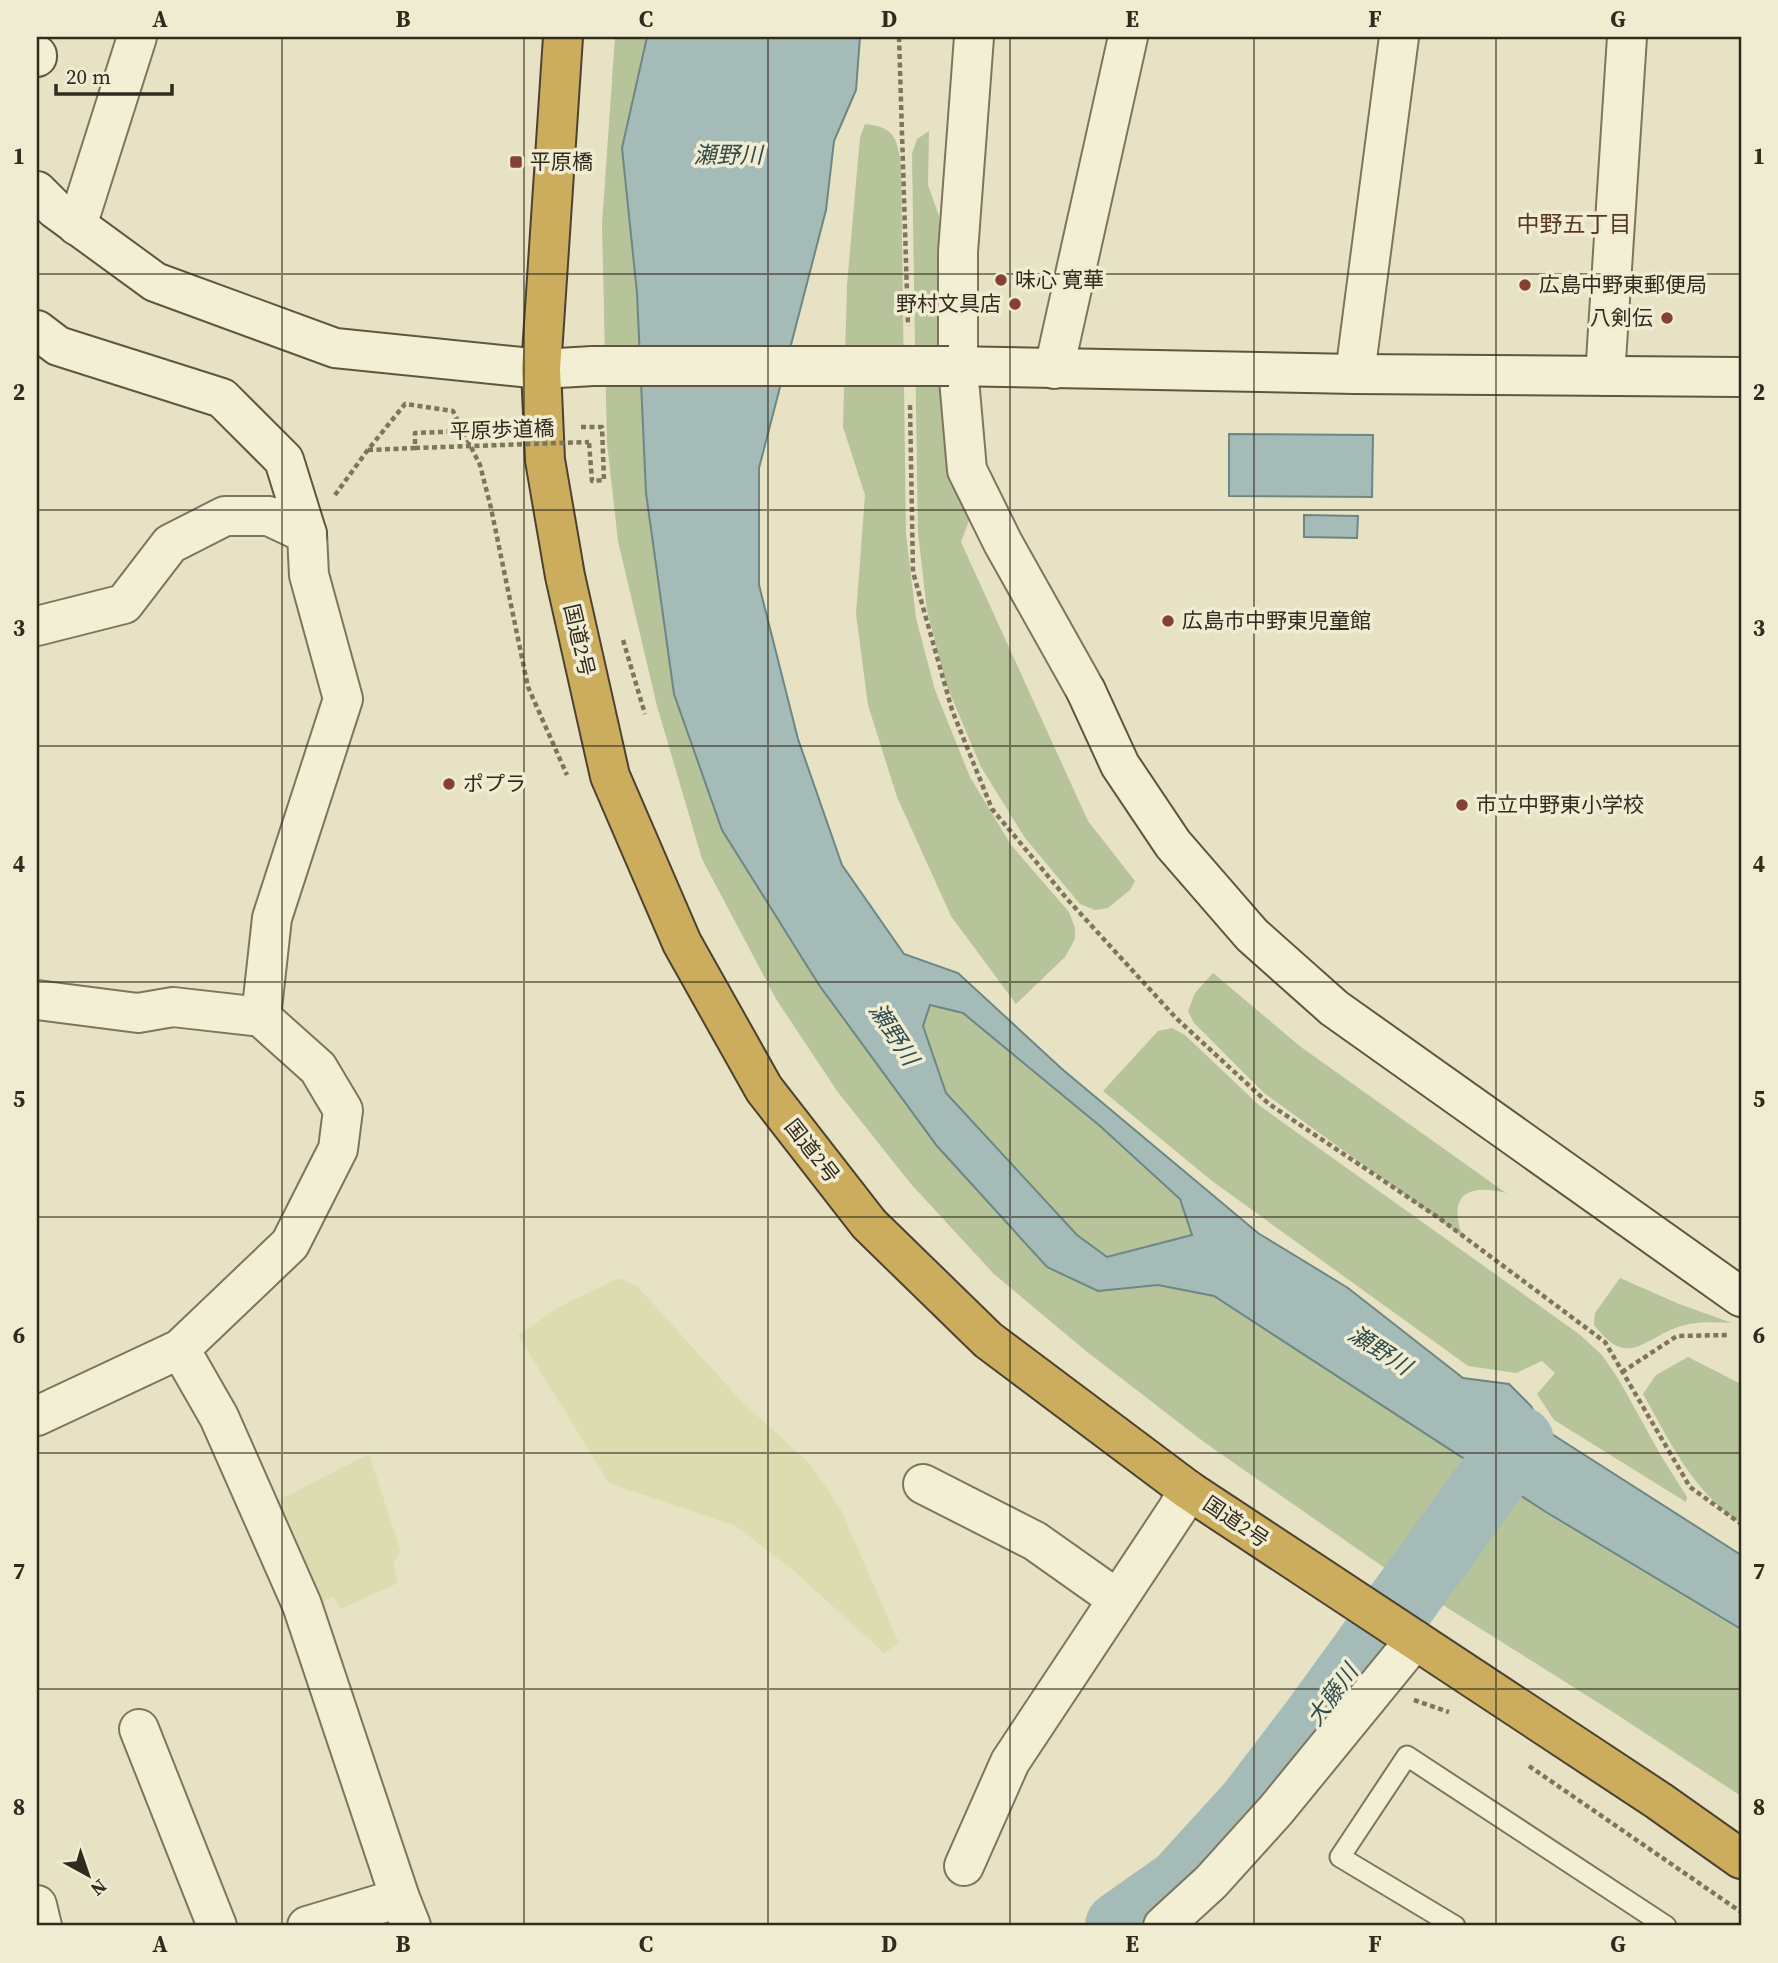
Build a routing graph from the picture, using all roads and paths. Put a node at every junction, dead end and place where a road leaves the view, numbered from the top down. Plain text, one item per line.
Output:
1 (137, 37) edge
2 (563, 37) edge
3 (974, 37) edge
4 (1128, 37) edge
5 (1399, 37) edge
6 (1627, 37) edge
7 (37, 191) edge
8 (77, 226) junction
9 (37, 330) edge
10 (953, 367) junction
11 (541, 369) junction
12 (1054, 369) junction
13 (1355, 374) junction
14 (1605, 376) junction
15 (1741, 377) edge
16 (577, 427) dead end
17 (464, 431) dead end
18 (415, 448) junction
19 (367, 450) dead end
20 (306, 534) junction
21 (37, 626) edge
22 (37, 1000) edge
23 (261, 1017) junction
24 (1741, 1297) edge
25 (1741, 1335) edge
26 (180, 1349) junction
27 (1622, 1372) dead end
28 (37, 1416) edge
29 (923, 1484) dead end
30 (1188, 1490) junction
31 (1117, 1599) junction
32 (1415, 1640) junction
33 (139, 1729) dead end
34 (1741, 1859) edge
35 (964, 1866) dead end
36 (37, 1905) edge
37 (406, 1912) edge
38 (42, 1926) edge
39 (217, 1926) edge
40 (307, 1926) edge
41 (1163, 1926) edge
42 (1455, 1926) edge
43 (1666, 1926) edge

1 - 8 street
2 - 11 highway, 国道2号
3 - 10 street
4 - 12 street
5 - 13 street
6 - 14 street
7 - 8 street
8 - 11 street
9 - 20 street
10 - 11 street, bridge
10 - 12 street
10 - 24 street
11 - 30 highway, 国道2号
12 - 13 street
13 - 14 street
14 - 15 street
16 - 18 path, 平原歩道橋, bridge
17 - 18 path
18 - 19 path, 平原歩道橋
20 - 21 street
20 - 23 street
22 - 23 street
23 - 26 street
25 - 27 path
26 - 28 street
26 - 37 street
29 - 31 street
30 - 31 street
30 - 32 highway, 国道2号
31 - 35 street
32 - 34 highway, 国道2号
32 - 41 street
33 - 39 street
36 - 38 street
37 - 40 street
42 - 43 lane

